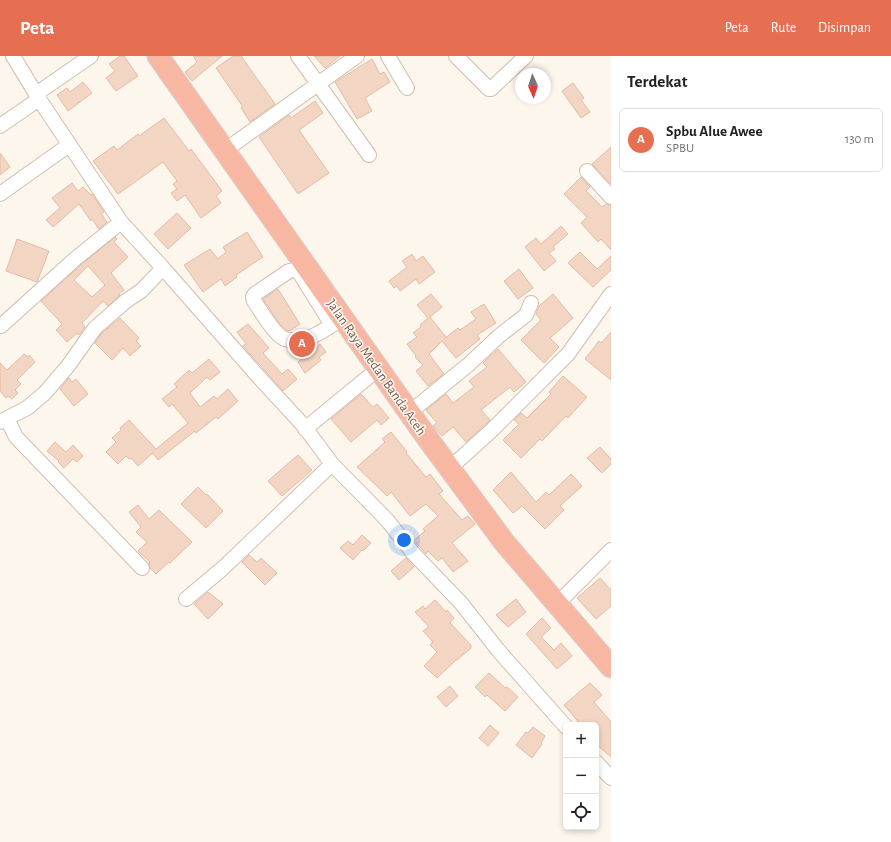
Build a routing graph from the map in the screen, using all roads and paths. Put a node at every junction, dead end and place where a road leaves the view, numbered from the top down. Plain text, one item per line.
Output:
1 (13, 56) edge
2 (91, 56) edge
3 (158, 56) edge
4 (298, 56) edge
5 (357, 56) edge
6 (388, 56) edge
7 (456, 56) edge
8 (526, 56) edge
9 (318, 84) junction
10 (407, 88) dead end
11 (38, 97) junction
12 (0, 126) edge
13 (69, 145) junction
14 (224, 151) junction
15 (369, 155) dead end
16 (587, 170) dead end
17 (0, 194) edge
18 (611, 197) edge
19 (121, 222) junction
20 (163, 268) junction
21 (611, 294) edge
22 (532, 304) dead end
23 (337, 322) junction
24 (1, 326) edge
25 (378, 369) junction
26 (409, 413) junction
27 (4, 420) edge
28 (305, 428) junction
29 (332, 464) junction
30 (450, 468) junction
31 (611, 550) edge
32 (142, 568) dead end
33 (186, 599) dead end
34 (557, 604) junction
35 (611, 667) edge
36 (563, 724) edge
37 (599, 765) edge
38 (611, 778) edge

1 - 11 street
2 - 11 street
3 - 14 highway, Jalan Raya Medan Banda Aceh
4 - 9 street
5 - 9 street
6 - 10 street
7 - 8 street
9 - 14 street
9 - 15 street
11 - 12 street
11 - 13 street
13 - 17 street
13 - 19 street
14 - 23 highway, Jalan Raya Medan Banda Aceh
16 - 18 street
19 - 20 street
19 - 24 street
20 - 27 street
20 - 28 street
21 - 30 street
22 - 26 street
23 - 23 street
23 - 25 highway, Jalan Raya Medan Banda Aceh
25 - 26 highway, Jalan Raya Medan Banda Aceh
25 - 28 street
26 - 30 highway, Jalan Raya Medan Banda Aceh
27 - 32 street
28 - 29 street
29 - 33 street
29 - 36 street
30 - 34 highway, Jalan Raya Medan Banda Aceh
31 - 34 street
34 - 35 highway, Jalan Raya Medan Banda Aceh
37 - 38 street

